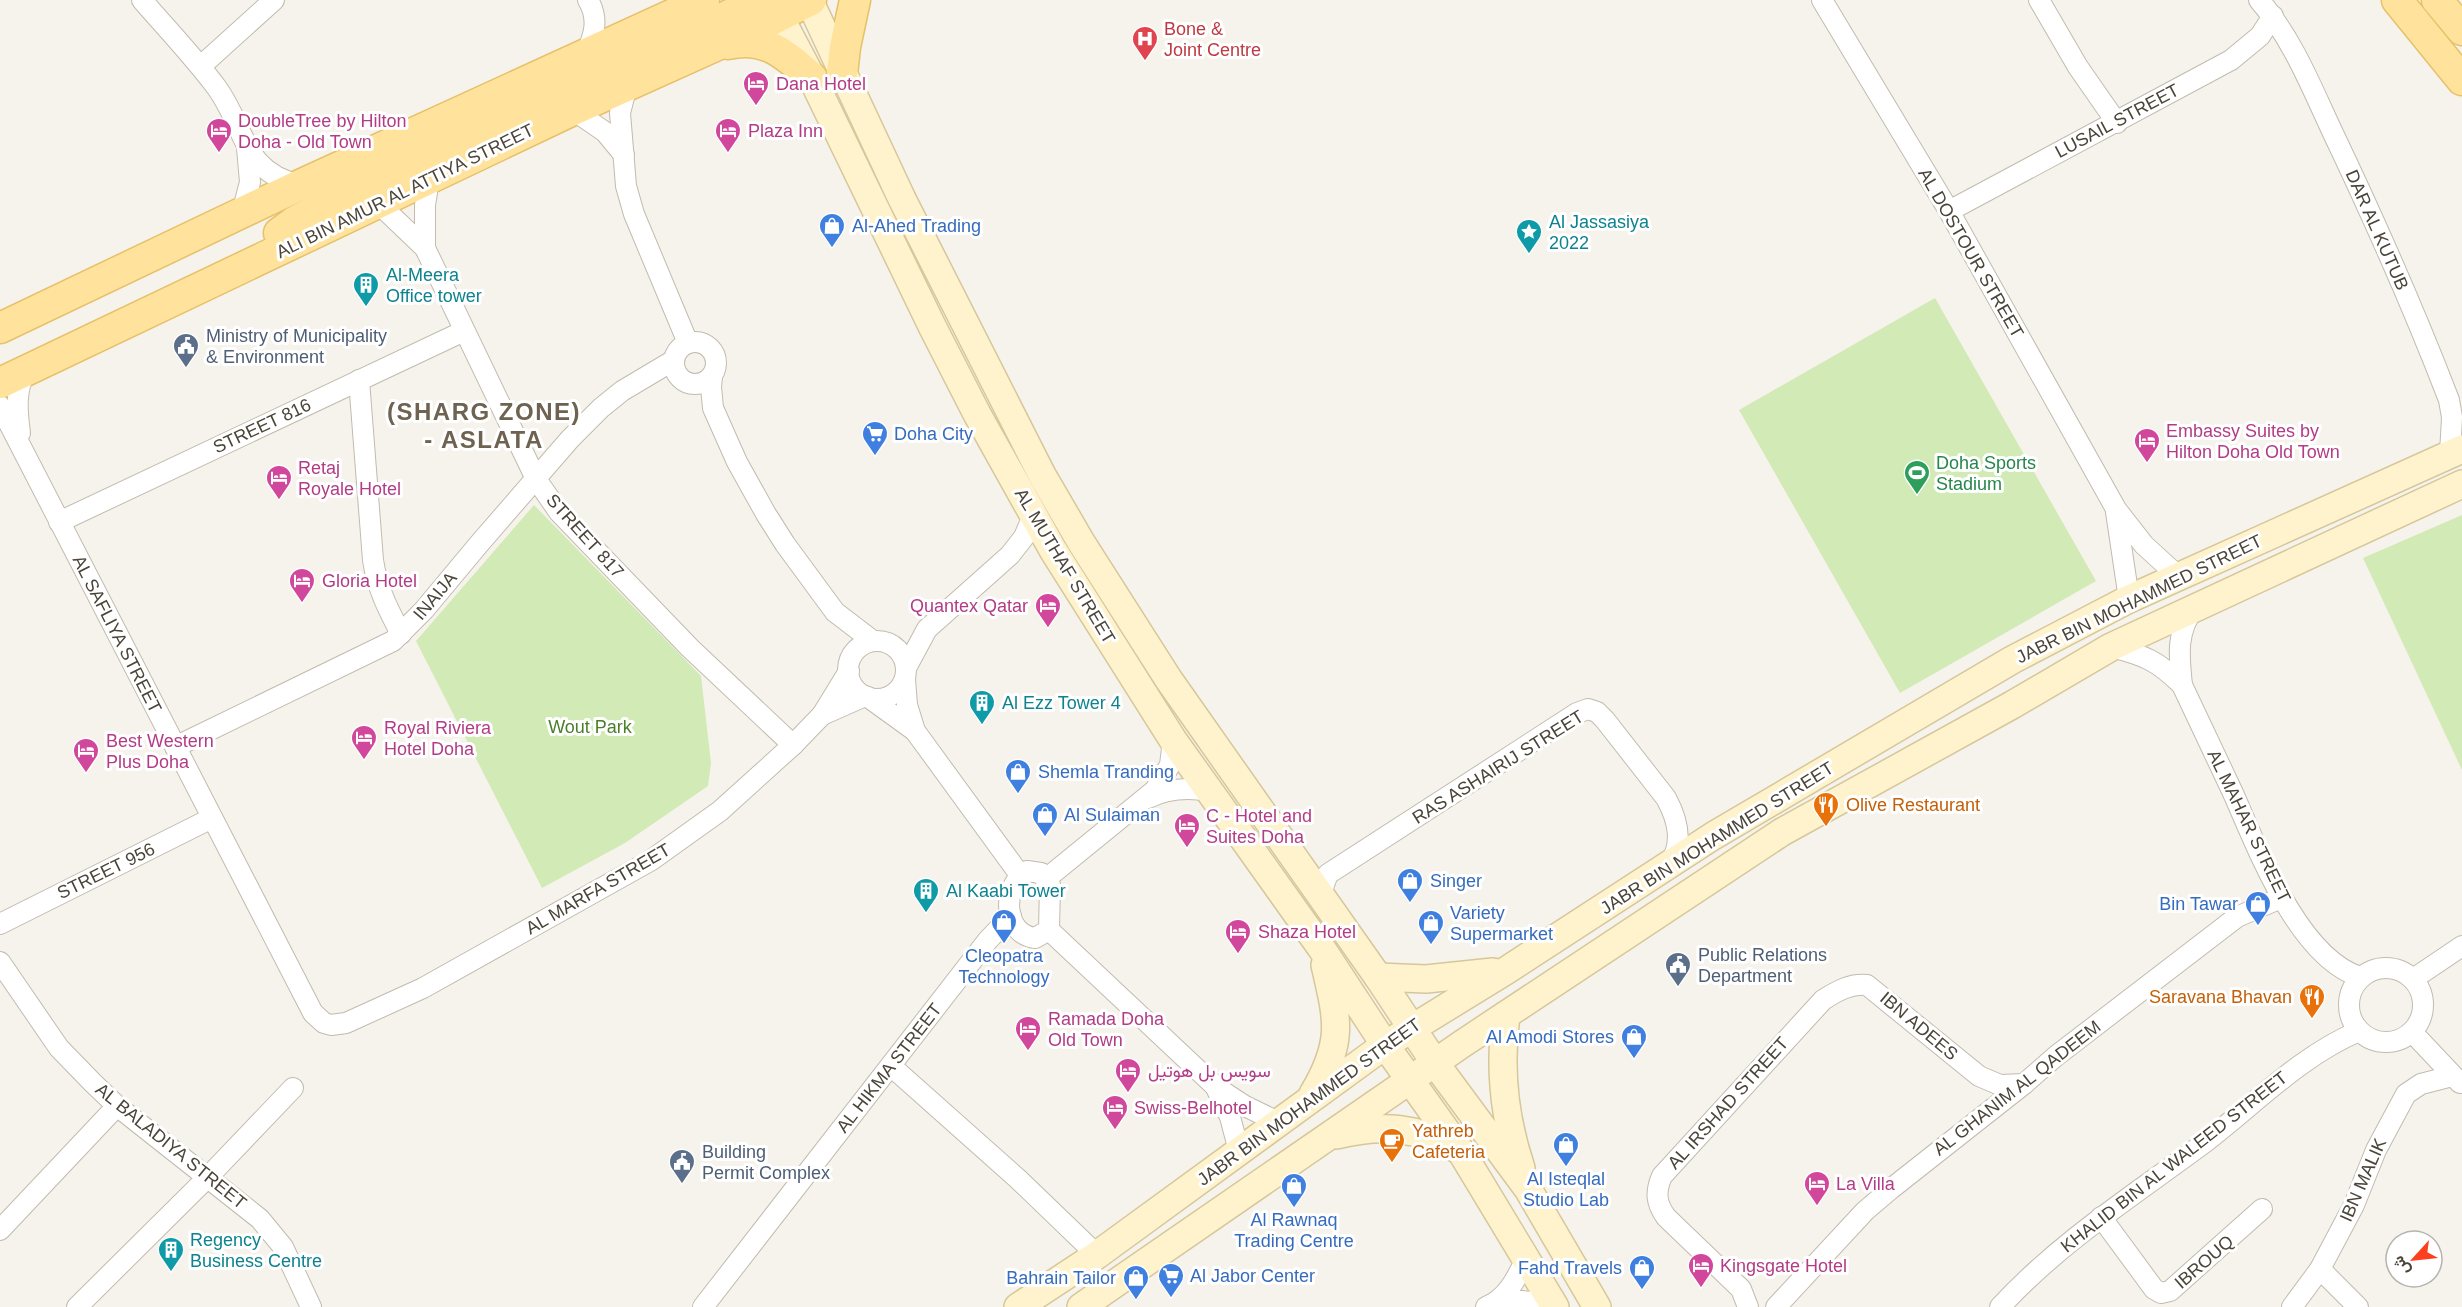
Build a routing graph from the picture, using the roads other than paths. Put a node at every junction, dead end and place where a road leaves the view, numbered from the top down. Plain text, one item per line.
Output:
1 (142, 0) edge
2 (274, 0) edge
3 (588, 0) edge
4 (704, 0) edge
5 (855, 0) edge
6 (1822, 0) edge
7 (2039, 0) edge
8 (2259, 0) edge
9 (2397, 0) edge
10 (2437, 0) edge
11 (789, 3) edge
12 (2273, 16) junction
13 (2462, 30) edge
14 (713, 48) junction
15 (585, 54) junction
16 (201, 66) junction
17 (843, 74) junction
18 (812, 78) junction
19 (2462, 80) edge
20 (627, 85) junction
21 (573, 110) junction
22 (2116, 123) junction
23 (247, 148) junction
24 (624, 155) junction
25 (429, 180) junction
26 (300, 185) junction
27 (379, 204) junction
28 (1948, 211) junction
29 (242, 213) junction
30 (425, 248) junction
31 (246, 267) junction
32 (30, 316) junction
33 (0, 328) edge
34 (464, 331) junction
35 (0, 336) edge
36 (688, 343) junction
37 (674, 360) junction
38 (13, 377) edge
39 (712, 377) junction
40 (646, 379) junction
41 (359, 380) junction
42 (686, 382) junction
43 (0, 406) edge
44 (713, 408) junction
45 (21, 445) junction
46 (2456, 451) edge
47 (536, 479) junction
48 (2462, 484) edge
49 (2116, 509) junction
50 (1033, 516) junction
51 (59, 522) junction
52 (1053, 550) junction
53 (1010, 555) junction
54 (2179, 577) junction
55 (2129, 599) junction
56 (2194, 608) junction
57 (835, 612) junction
58 (927, 629) junction
59 (401, 634) junction
60 (877, 641) junction
61 (2111, 647) junction
62 (849, 666) junction
63 (906, 673) junction
64 (2182, 685) junction
65 (867, 697) junction
66 (822, 715) junction
67 (915, 731) junction
68 (1173, 740) junction
69 (794, 745) junction
70 (175, 747) junction
71 (1209, 791) junction
72 (1146, 799) junction
73 (212, 818) junction
74 (1668, 866) junction
75 (1020, 875) junction
76 (1047, 878) junction
77 (2281, 898) junction
78 (1322, 899) junction
79 (1011, 916) junction
80 (0, 924) edge
81 (1049, 930) junction
82 (2462, 946) edge
83 (1322, 949) junction
84 (0, 962) edge
85 (1507, 970) junction
86 (1378, 977) junction
87 (2360, 977) junction
88 (2413, 979) junction
89 (1855, 986) joint
90 (1506, 1015) junction
91 (346, 1023) joint
92 (1411, 1028) junction
93 (2359, 1031) junction
94 (2412, 1032) junction
95 (1385, 1045) junction
96 (1434, 1064) junction
97 (891, 1066) junction
98 (1979, 1076) junction
99 (2457, 1080) edge
100 (1410, 1081) junction
101 (2024, 1084) junction
102 (1216, 1087) junction
103 (293, 1088) dead end
104 (1309, 1100) junction
105 (117, 1106) junction
106 (1986, 1113) junction
107 (1278, 1122) junction
108 (1328, 1137) junction
109 (1239, 1151) junction
110 (1462, 1153) junction
111 (207, 1178) junction
112 (1528, 1189) junction
113 (2262, 1209) dead end
114 (2101, 1217) junction
115 (0, 1230) edge
116 (1097, 1255) junction
117 (1527, 1257) junction
118 (2320, 1269) junction
119 (1745, 1298) edge
120 (1780, 1303) edge
121 (1554, 1305) edge
122 (1489, 1306) edge
123 (77, 1307) edge
124 (311, 1307) edge
125 (703, 1307) edge
126 (1018, 1307) edge
127 (1081, 1307) edge
128 (1597, 1307) edge
129 (2000, 1307) edge
130 (2292, 1307) edge
131 (2358, 1307) edge

1 - 16 street
2 - 16 street
3 - 15 street
4 - 15 main road
5 - 17 main road
6 - 28 street, AL DOSTOUR STREET
7 - 22 street
8 - 12 street, DAR AL KUTUB
9 - 19 main road
10 - 13 main road
11 - 14 main road, ALI BIN AMUR AL ATTIYA STREET
11 - 17 street, AL MUTHAF STREET
11 - 18 street, AL MUTHAF STREET
11 - 31 main road
12 - 22 street, LUSAIL STREET
12 - 46 street, DAR AL KUTUB
14 - 18 main road
14 - 20 main road, ALI BIN AMUR AL ATTIYA STREET
15 - 26 main road
16 - 23 street
17 - 78 street, AL MUTHAF STREET
18 - 50 street, AL MUTHAF STREET
20 - 21 main road, ALI BIN AMUR AL ATTIYA STREET
20 - 24 street
21 - 24 street
21 - 25 main road, ALI BIN AMUR AL ATTIYA STREET
22 - 28 street, LUSAIL STREET
23 - 26 street
23 - 29 street
24 - 36 street
25 - 27 main road, ALI BIN AMUR AL ATTIYA STREET
25 - 30 street, STREET 817
26 - 29 main road
27 - 30 street, STREET 817
27 - 31 main road, ALI BIN AMUR AL ATTIYA STREET
28 - 49 street, AL DOSTOUR STREET
29 - 32 main road
30 - 34 street, STREET 817
31 - 38 main road, ALI BIN AMUR AL ATTIYA STREET
32 - 33 main road
32 - 35 street
34 - 41 street, STREET 816
34 - 47 street, STREET 817
36 - 37 street
36 - 39 street
37 - 40 street, INAIJA
37 - 42 street
38 - 45 street, AL SAFLIYA STREET
39 - 42 street
39 - 44 street
40 - 42 street, INAIJA
40 - 47 street, INAIJA
41 - 51 street, STREET 816
41 - 59 street
42 - 44 street
43 - 45 street, AL SAFLIYA STREET
44 - 57 street
45 - 51 street, AL SAFLIYA STREET
46 - 54 street, JABR BIN MOHAMMED STREET
47 - 59 street, INAIJA
47 - 69 street, STREET 817
48 - 56 street, JABR BIN MOHAMMED STREET
49 - 54 street, AL DOSTOUR STREET
49 - 55 street, AL DOSTOUR STREET
50 - 52 street, AL MUTHAF STREET
50 - 53 street
51 - 70 street, AL SAFLIYA STREET
52 - 53 street
52 - 68 street, AL MUTHAF STREET
53 - 58 street
54 - 55 street, JABR BIN MOHAMMED STREET
55 - 74 street, JABR BIN MOHAMMED STREET
56 - 61 street, JABR BIN MOHAMMED STREET
56 - 64 street, AL MAHAR STREET
57 - 60 street
57 - 62 street
58 - 60 street
58 - 63 street
59 - 70 street, INAIJA
60 - 62 street
60 - 63 street
61 - 64 street, AL MAHAR STREET
61 - 90 street, JABR BIN MOHAMMED STREET
62 - 65 street
62 - 66 street, AL MARFA STREET
63 - 65 street
63 - 67 street
64 - 77 street, AL MAHAR STREET
65 - 66 street, AL MARFA STREET
65 - 67 street
66 - 69 street, AL MARFA STREET
67 - 75 street
68 - 71 street, AL MUTHAF STREET
68 - 72 street
69 - 91 street, AL MARFA STREET
70 - 73 street, AL SAFLIYA STREET
71 - 72 street
71 - 83 street, AL MUTHAF STREET
72 - 76 street
73 - 80 street, STREET 956
73 - 91 street, AL SAFLIYA STREET
74 - 78 street, RAS ASHAIRIJ STREET
74 - 85 street, JABR BIN MOHAMMED STREET
75 - 76 street
75 - 79 street
76 - 81 street
77 - 87 street, AL MAHAR STREET
77 - 101 street, AL GHANIM AL QADEEM
78 - 86 street, AL MUTHAF STREET
79 - 81 street
79 - 97 street, AL HIKMA STREET
81 - 102 street
82 - 88 street
83 - 95 street, AL MUTHAF STREET
83 - 104 street
84 - 105 street, AL BALADIYA STREET
85 - 86 street
85 - 92 street, JABR BIN MOHAMMED STREET
86 - 92 street, AL MUTHAF STREET
87 - 88 street
87 - 93 street
88 - 94 street
89 - 98 street, IBN ADEES
89 - 119 street, AL IRSHAD STREET
90 - 96 street, JABR BIN MOHAMMED STREET
90 - 112 street
92 - 95 street, JABR BIN MOHAMMED STREET
92 - 96 street, AL MUTHAF STREET
93 - 94 street
93 - 114 street, KHALID BIN AL WALEED STREET
94 - 99 street
95 - 100 street, AL MUTHAF STREET
95 - 104 street, JABR BIN MOHAMMED STREET
96 - 100 street, JABR BIN MOHAMMED STREET
96 - 112 street, AL MUTHAF STREET
97 - 116 street
97 - 125 street, AL HIKMA STREET
98 - 101 street, IBN ADEES
98 - 106 street
99 - 118 street, IBN MALIK
100 - 108 street, JABR BIN MOHAMMED STREET
100 - 110 street, AL MUTHAF STREET
101 - 106 street, AL GHANIM AL QADEEM
102 - 107 street
102 - 109 street
103 - 111 street
104 - 107 street, JABR BIN MOHAMMED STREET
105 - 111 street, AL BALADIYA STREET
105 - 115 street
106 - 120 street, AL GHANIM AL QADEEM
107 - 109 street, JABR BIN MOHAMMED STREET
108 - 110 street
108 - 127 street, JABR BIN MOHAMMED STREET
109 - 116 street, JABR BIN MOHAMMED STREET
110 - 117 street, AL MUTHAF STREET
111 - 123 street
111 - 124 street, AL BALADIYA STREET
112 - 128 street
113 - 114 street, IBROUQ
114 - 129 street, KHALID BIN AL WALEED STREET
116 - 126 street, JABR BIN MOHAMMED STREET
117 - 121 street, AL MUTHAF STREET
117 - 122 street
118 - 130 street, IBN MALIK
118 - 131 street
119 - 120 street
121 - 122 street

